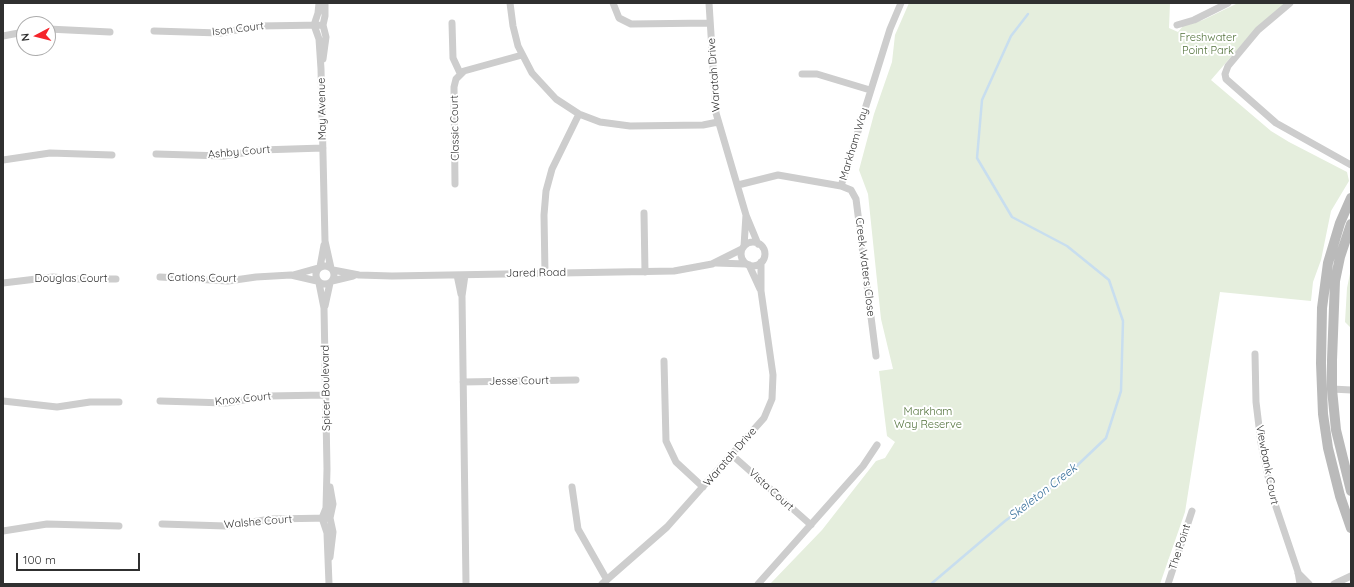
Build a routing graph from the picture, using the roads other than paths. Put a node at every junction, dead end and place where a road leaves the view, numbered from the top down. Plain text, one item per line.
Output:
1 (319, 3) edge
2 (324, 3) edge
3 (510, 3) edge
4 (613, 3) edge
5 (709, 3) edge
6 (902, 3) edge
7 (1228, 3) edge
8 (1290, 3) edge
9 (452, 23) dead end
10 (710, 23) junction
11 (314, 25) junction
12 (1177, 25) dead end
13 (323, 26) junction
14 (56, 29) edge
15 (154, 31) dead end
16 (110, 32) dead end
17 (16, 34) edge
18 (3, 36) edge
19 (522, 55) junction
20 (321, 69) junction
21 (460, 73) junction
22 (802, 74) dead end
23 (870, 90) junction
24 (579, 114) junction
25 (718, 122) junction
26 (323, 148) junction
27 (156, 154) dead end
28 (112, 155) dead end
29 (3, 160) edge
30 (1351, 164) edge
31 (456, 184) dead end
32 (738, 185) junction
33 (841, 186) junction
34 (1351, 198) edge
35 (644, 213) dead end
36 (746, 215) junction
37 (1351, 224) edge
38 (325, 241) junction
39 (758, 244) junction
40 (743, 248) junction
41 (762, 262) junction
42 (712, 264) junction
43 (747, 265) junction
44 (319, 268) junction
45 (332, 269) junction
46 (645, 272) junction
47 (545, 273) junction
48 (291, 275) junction
49 (359, 275) junction
50 (461, 275) junction
51 (160, 277) dead end
52 (116, 279) dead end
53 (318, 282) junction
54 (331, 282) junction
55 (3, 283) edge
56 (761, 291) junction
57 (324, 308) junction
58 (1255, 354) dead end
59 (876, 356) dead end
60 (664, 361) dead end
61 (576, 380) dead end
62 (463, 382) junction
63 (1332, 389) junction
64 (1351, 390) edge
65 (326, 395) junction
66 (3, 401) edge
67 (160, 401) dead end
68 (118, 402) dead end
69 (877, 445) dead end
70 (732, 455) junction
71 (327, 469) junction
72 (572, 487) dead end
73 (703, 487) junction
74 (1351, 491) edge
75 (1192, 511) dead end
76 (322, 518) junction
77 (330, 518) junction
78 (162, 524) dead end
79 (811, 525) junction
80 (119, 526) dead end
81 (1351, 528) edge
82 (3, 531) edge
83 (329, 567) junction
84 (1298, 572) junction
85 (1351, 576) edge
86 (604, 582) edge
87 (329, 584) edge
88 (466, 584) edge
89 (758, 584) edge
90 (1168, 584) edge
91 (1300, 584) edge
92 (1308, 584) edge
93 (1334, 584) edge

1 - 11 street, May Avenue
2 - 13 street, May Avenue
3 - 19 street
4 - 10 street
5 - 10 street, Waratah Drive
6 - 23 street, Markham Way
7 - 12 street
8 - 30 street
9 - 21 street
10 - 25 street, Waratah Drive
11 - 13 street, Ison Court
11 - 15 street, Ison Court
11 - 20 street, May Avenue
13 - 20 street, May Avenue
14 - 16 street
17 - 18 street
19 - 21 street
19 - 24 street
20 - 26 street, May Avenue
21 - 31 street, Classic Court
22 - 23 street
23 - 33 street, Markham Way
24 - 25 street
24 - 47 street
25 - 32 street, Waratah Drive
26 - 27 street, Ashby Court
26 - 38 street
28 - 29 street
32 - 33 street, Markham Way
32 - 36 street, Waratah Drive
33 - 59 street, Creek Waters Close
34 - 81 street
35 - 46 street
36 - 39 street, Waratah Drive
36 - 40 street, Waratah Drive
37 - 63 street
38 - 44 street
38 - 45 street
39 - 40 street
39 - 41 street
40 - 42 street, Jared Road
40 - 43 street
41 - 43 street
41 - 56 street, Waratah Drive
42 - 43 street, Jared Road
42 - 46 street, Jared Road
43 - 56 street, Waratah Drive
44 - 45 street
44 - 48 street, Cations Court
44 - 53 street
45 - 49 street, Jared Road
45 - 54 street
46 - 47 street, Jared Road
47 - 50 street, Jared Road
48 - 51 street, Cations Court
48 - 53 street, Cations Court
49 - 50 street, Jared Road
49 - 54 street, Jared Road
50 - 62 street
52 - 55 street, Douglas Court
53 - 54 street
53 - 57 street, Spicer Boulevard
54 - 57 street, Spicer Boulevard
56 - 70 street, Waratah Drive
57 - 65 street, Spicer Boulevard
58 - 84 street, Viewbank Court
60 - 73 street
61 - 62 street, Jesse Court
62 - 88 street
63 - 64 street
63 - 74 street
65 - 67 street, Knox Court
65 - 71 street, Spicer Boulevard
66 - 68 street
69 - 79 street
70 - 73 street, Waratah Drive
70 - 79 street, Vista Court
71 - 76 street, Spicer Boulevard
71 - 77 street, Spicer Boulevard
72 - 86 street
73 - 86 street, Waratah Drive
75 - 90 street, The Point
76 - 77 street, Walshe Court
76 - 78 street, Walshe Court
76 - 83 street, Spicer Boulevard
77 - 83 street, Spicer Boulevard
79 - 89 street
80 - 82 street
83 - 87 street, Spicer Boulevard
84 - 91 street, Viewbank Court
84 - 92 street, Viewbank Court
85 - 93 street

